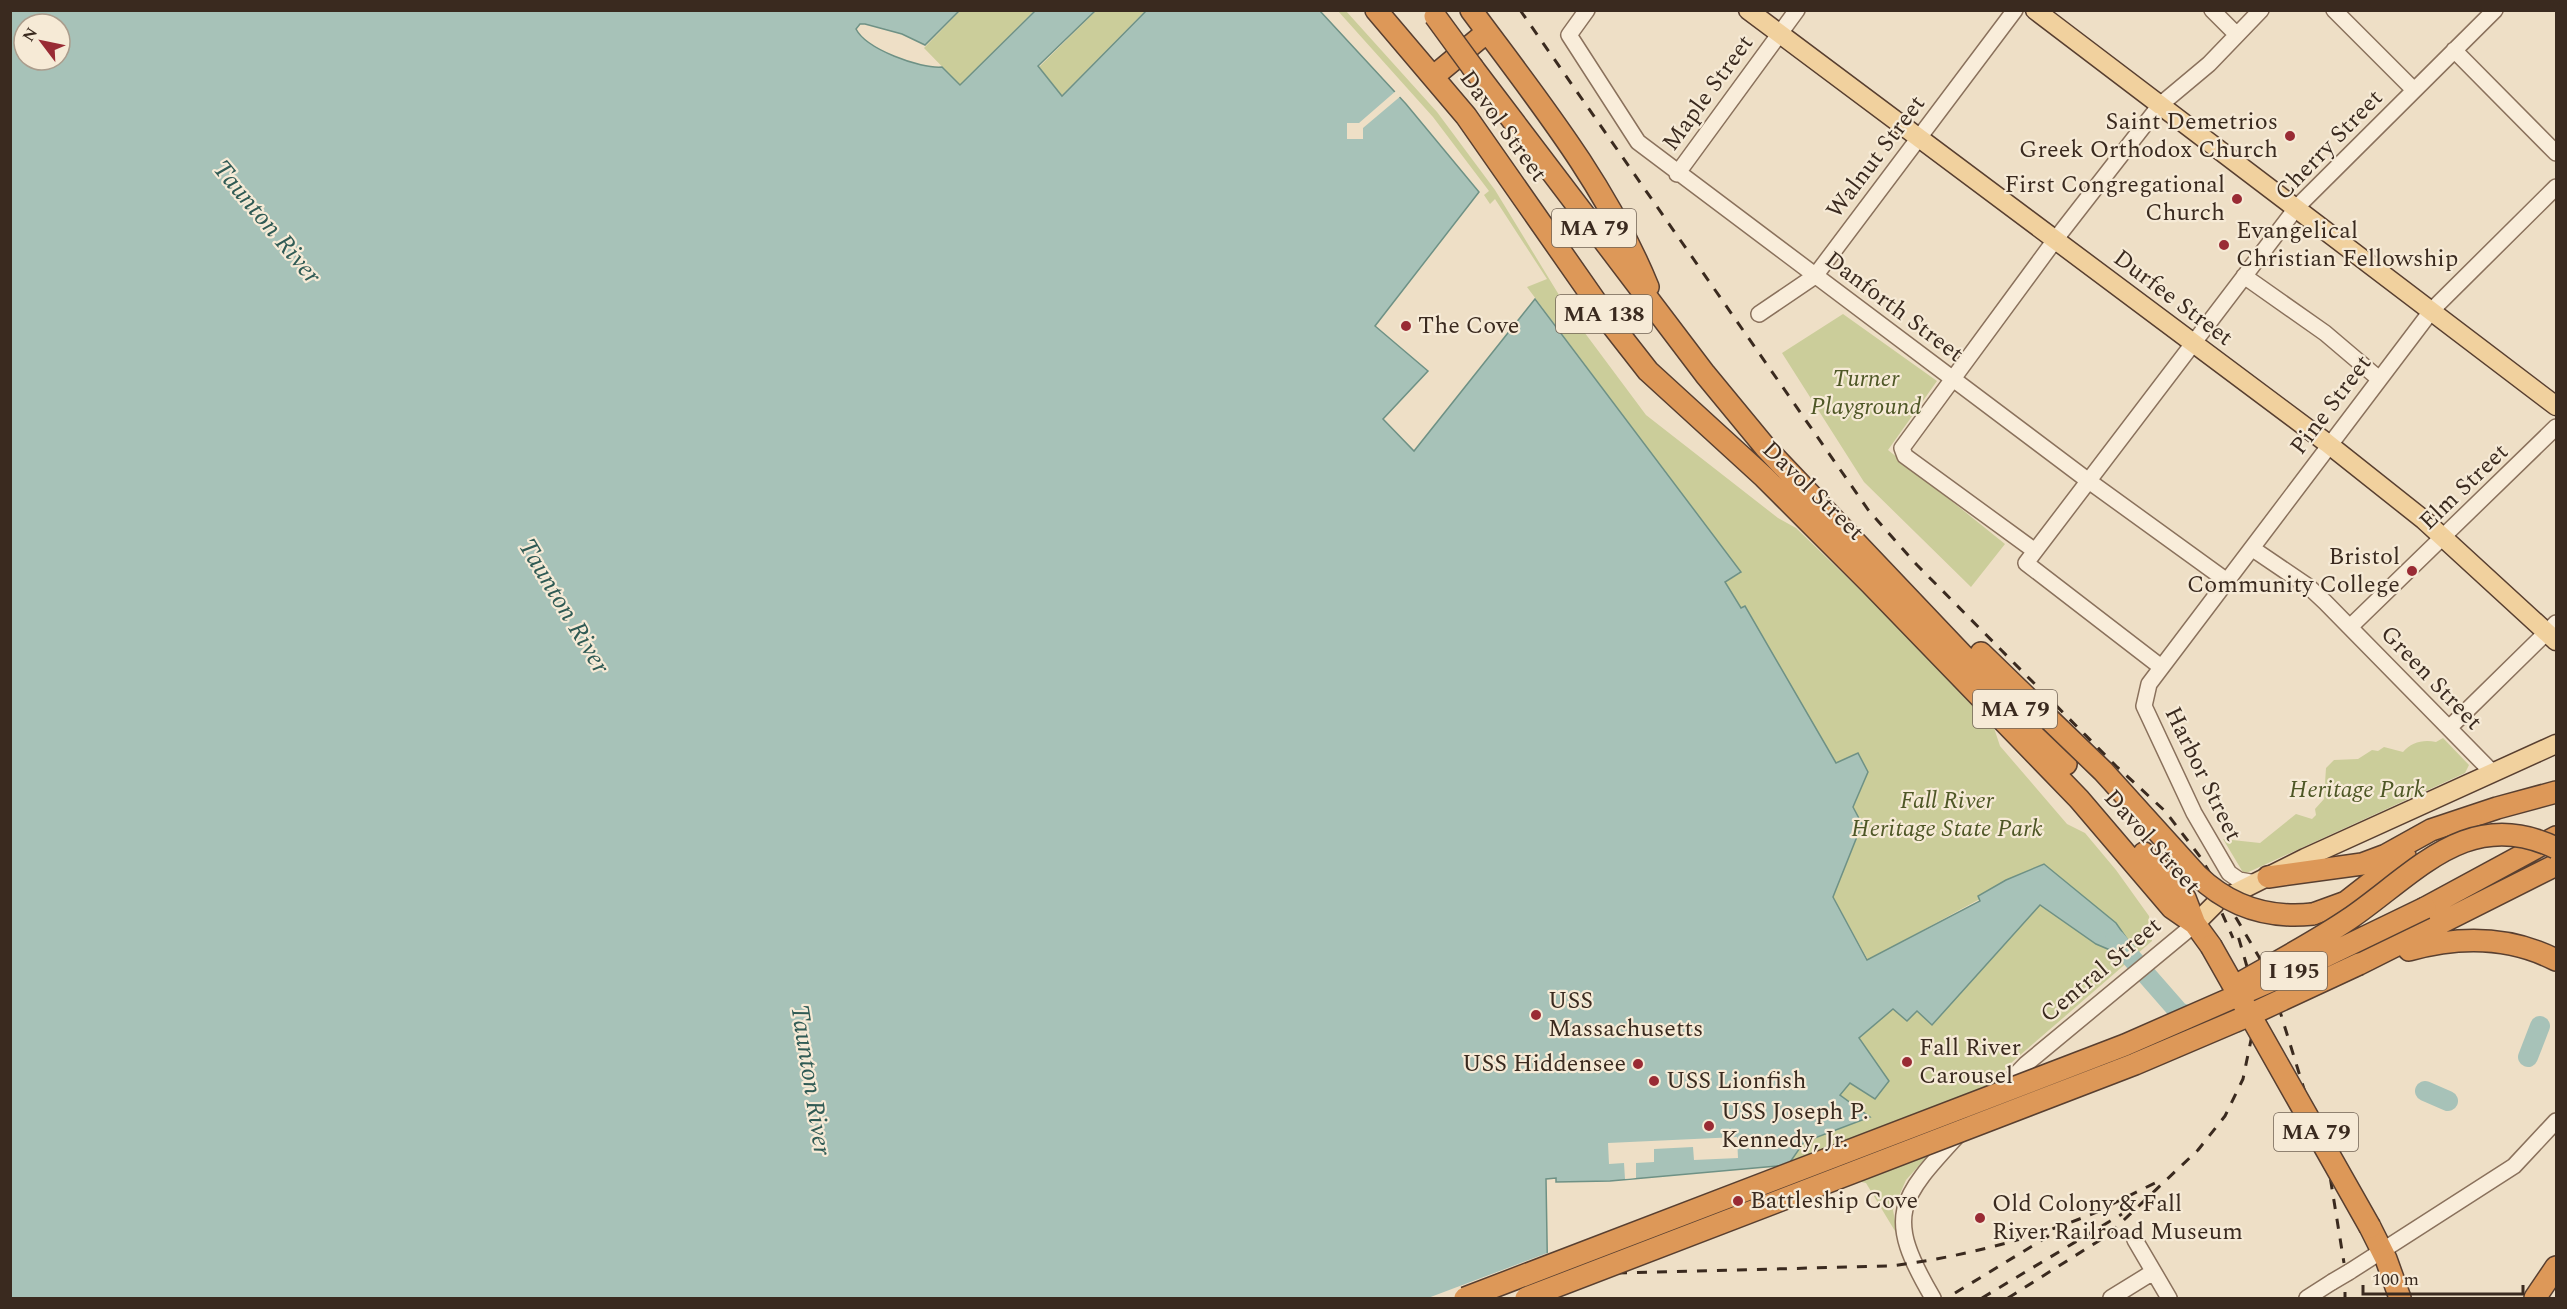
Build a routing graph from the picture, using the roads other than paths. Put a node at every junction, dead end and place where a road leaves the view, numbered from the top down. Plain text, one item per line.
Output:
1 (1376, 10) edge
2 (1471, 10) edge
3 (1587, 10) edge
4 (1748, 10) edge
5 (1797, 10) edge
6 (2015, 10) edge
7 (2035, 10) edge
8 (2212, 10) edge
9 (2261, 10) edge
10 (2334, 10) edge
11 (2495, 10) edge
12 (1432, 13) edge
13 (1487, 32) junction
14 (1779, 34) junction
15 (2237, 35) junction
16 (2454, 50) junction
17 (1434, 76) junction
18 (2414, 90) junction
19 (2160, 105) junction
20 (1918, 137) junction
21 (2556, 153) edge
22 (1677, 174) junction
23 (2556, 187) edge
24 (2296, 207) junction
25 (2055, 240) junction
26 (1815, 276) junction
27 (2244, 276) junction
28 (2432, 310) junction
29 (1658, 313) junction
30 (1759, 314) dead end
31 (2193, 343) junction
32 (1953, 378) junction
33 (2378, 378) junction
34 (2556, 406) edge
35 (2556, 427) edge
36 (2329, 445) junction
37 (2088, 481) junction
38 (1818, 506) junction
39 (2445, 538) junction
40 (2253, 549) junction
41 (2035, 552) junction
42 (2227, 581) junction
43 (1871, 584) joint
44 (2350, 627) junction
45 (2554, 632) edge
46 (2161, 667) junction
47 (2449, 728) junction
48 (2556, 744) edge
49 (2493, 773) junction
50 (2556, 792) edge
51 (2482, 814) junction
52 (2556, 837) edge
53 (2556, 848) edge
54 (2556, 865) edge
55 (2262, 880) junction
56 (2195, 924) junction
57 (2438, 935) junction
58 (2556, 960) edge
59 (2161, 1030) junction
60 (2556, 1121) edge
61 (2135, 1240) dead end
62 (2382, 1249) junction
63 (2556, 1267) edge
64 (2153, 1272) junction
65 (1465, 1299) edge
66 (1526, 1299) edge
67 (1933, 1299) edge
68 (2111, 1299) edge
69 (2169, 1299) edge
70 (2307, 1299) edge
71 (2400, 1299) edge
72 (2535, 1299) edge

1 - 17 highway, Davol Street / MA 138
2 - 13 highway
3 - 22 street, Danforth Street
4 - 14 main road, Durfee Street
5 - 14 street, Maple Street
6 - 20 street, Walnut Street
7 - 19 main road
8 - 15 street
9 - 15 street
10 - 18 street
11 - 16 street, Cherry Street
12 - 29 highway, Davol Street / MA 79, bridge
13 - 17 highway
13 - 29 highway
14 - 20 main road, Durfee Street
14 - 22 street, Maple Street
15 - 19 street
16 - 18 street, Cherry Street
16 - 21 street
17 - 43 highway, Davol Street / MA 138
18 - 24 street, Cherry Street
19 - 24 main road
19 - 25 street
20 - 25 main road, Durfee Street
20 - 26 street, Walnut Street
22 - 26 street, Danforth Street
23 - 28 street, Pine Street
24 - 27 street, Cherry Street
24 - 28 main road
25 - 31 main road, Durfee Street
25 - 32 street
26 - 30 street, Walnut Street
26 - 32 street, Danforth Street
27 - 31 street, Cherry Street
27 - 33 street
28 - 33 street, Pine Street
28 - 34 main road
29 - 38 highway, Davol Street
31 - 36 main road, Durfee Street
31 - 37 street, Cherry Street
32 - 37 street, Danforth Street
32 - 41 street
33 - 36 street, Pine Street
35 - 39 street, Elm Street
36 - 39 main road, Durfee Street
36 - 40 street, Pine Street
37 - 41 street, Cherry Street
37 - 42 street, Danforth Street
38 - 51 highway, bridge
38 - 56 highway, Davol Street / MA 79
39 - 44 street, Elm Street
39 - 45 main road, Durfee Street
40 - 42 street, Pine Street
40 - 44 street, Green Street
41 - 46 street
42 - 46 street, Pine Street
43 - 56 highway, Davol Street / MA 79
44 - 47 street, Green Street
45 - 47 street
46 - 55 street, Harbor Street
47 - 49 street, Green Street
48 - 49 main road, Central Street
49 - 55 main road, Central Street
50 - 51 highway
51 - 55 highway
52 - 59 highway, I 195, bridge
53 - 59 highway, bridge
54 - 57 highway
55 - 56 main road, Central Street
56 - 62 highway, MA 79, bridge
56 - 67 street, Central Street
57 - 58 highway
57 - 66 highway, I 195, bridge
59 - 65 highway, I 195, bridge
60 - 62 street
61 - 64 street
62 - 70 street, bridge
62 - 71 highway, MA 79
63 - 72 highway
64 - 68 street
64 - 69 street

